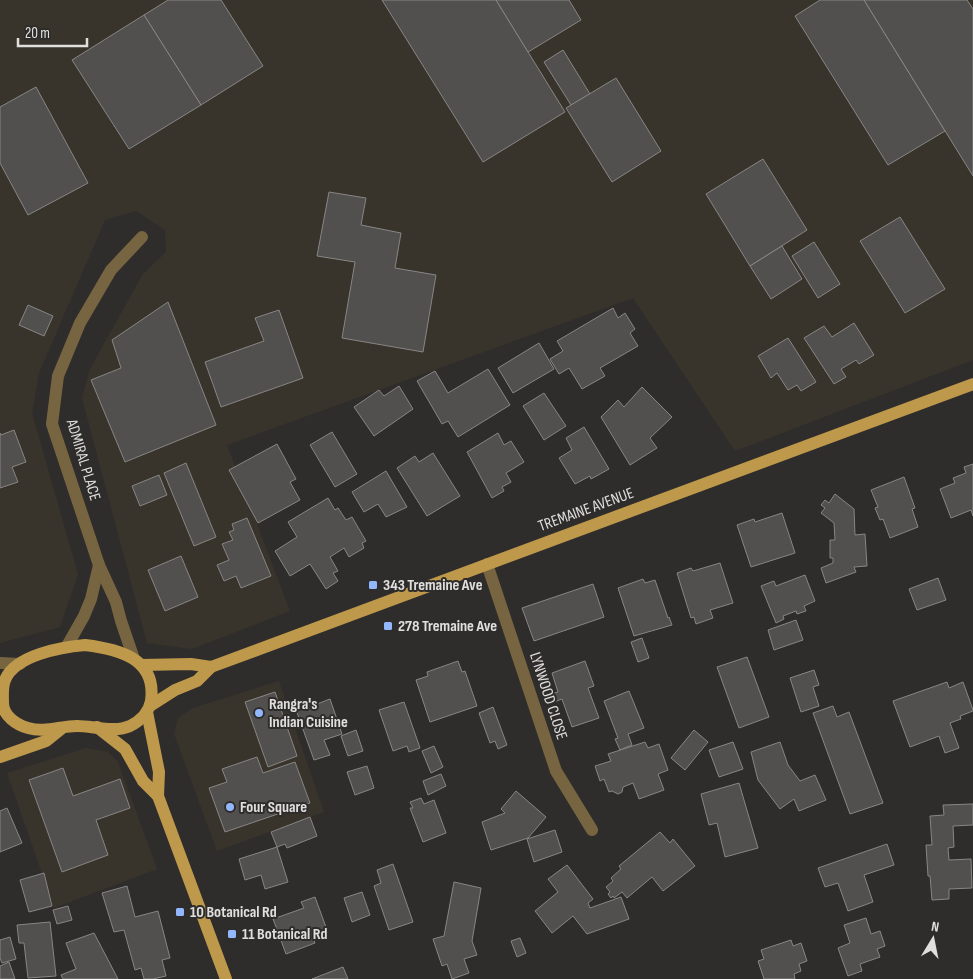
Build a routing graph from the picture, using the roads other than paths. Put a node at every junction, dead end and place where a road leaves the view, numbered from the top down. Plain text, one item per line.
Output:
1 (142, 238) dead end
2 (973, 384) edge
3 (99, 564) junction
4 (487, 564) junction
5 (67, 646) junction
6 (138, 662) junction
7 (0, 663) edge
8 (20, 664) junction
9 (211, 667) junction
10 (1, 706) edge
11 (148, 709) junction
12 (97, 727) junction
13 (63, 728) junction
14 (0, 757) edge
15 (158, 796) junction
16 (592, 830) dead end
17 (226, 979) edge

1 - 3 street, ADMIRAL PLACE
2 - 4 main road, TREMAINE AVENUE
3 - 5 street
3 - 6 street, ADMIRAL PLACE
4 - 9 main road, TREMAINE AVENUE
4 - 16 street, LYNWOOD CLOSE
5 - 6 main road
5 - 8 main road
6 - 9 main road, TREMAINE AVENUE
6 - 11 main road
7 - 8 street
8 - 10 main road
9 - 11 main road, TREMAINE AVENUE
10 - 13 main road, TREMAINE AVENUE
11 - 12 main road, TREMAINE AVENUE
11 - 15 main road
12 - 13 main road, TREMAINE AVENUE
12 - 15 main road
13 - 14 main road
15 - 17 main road

